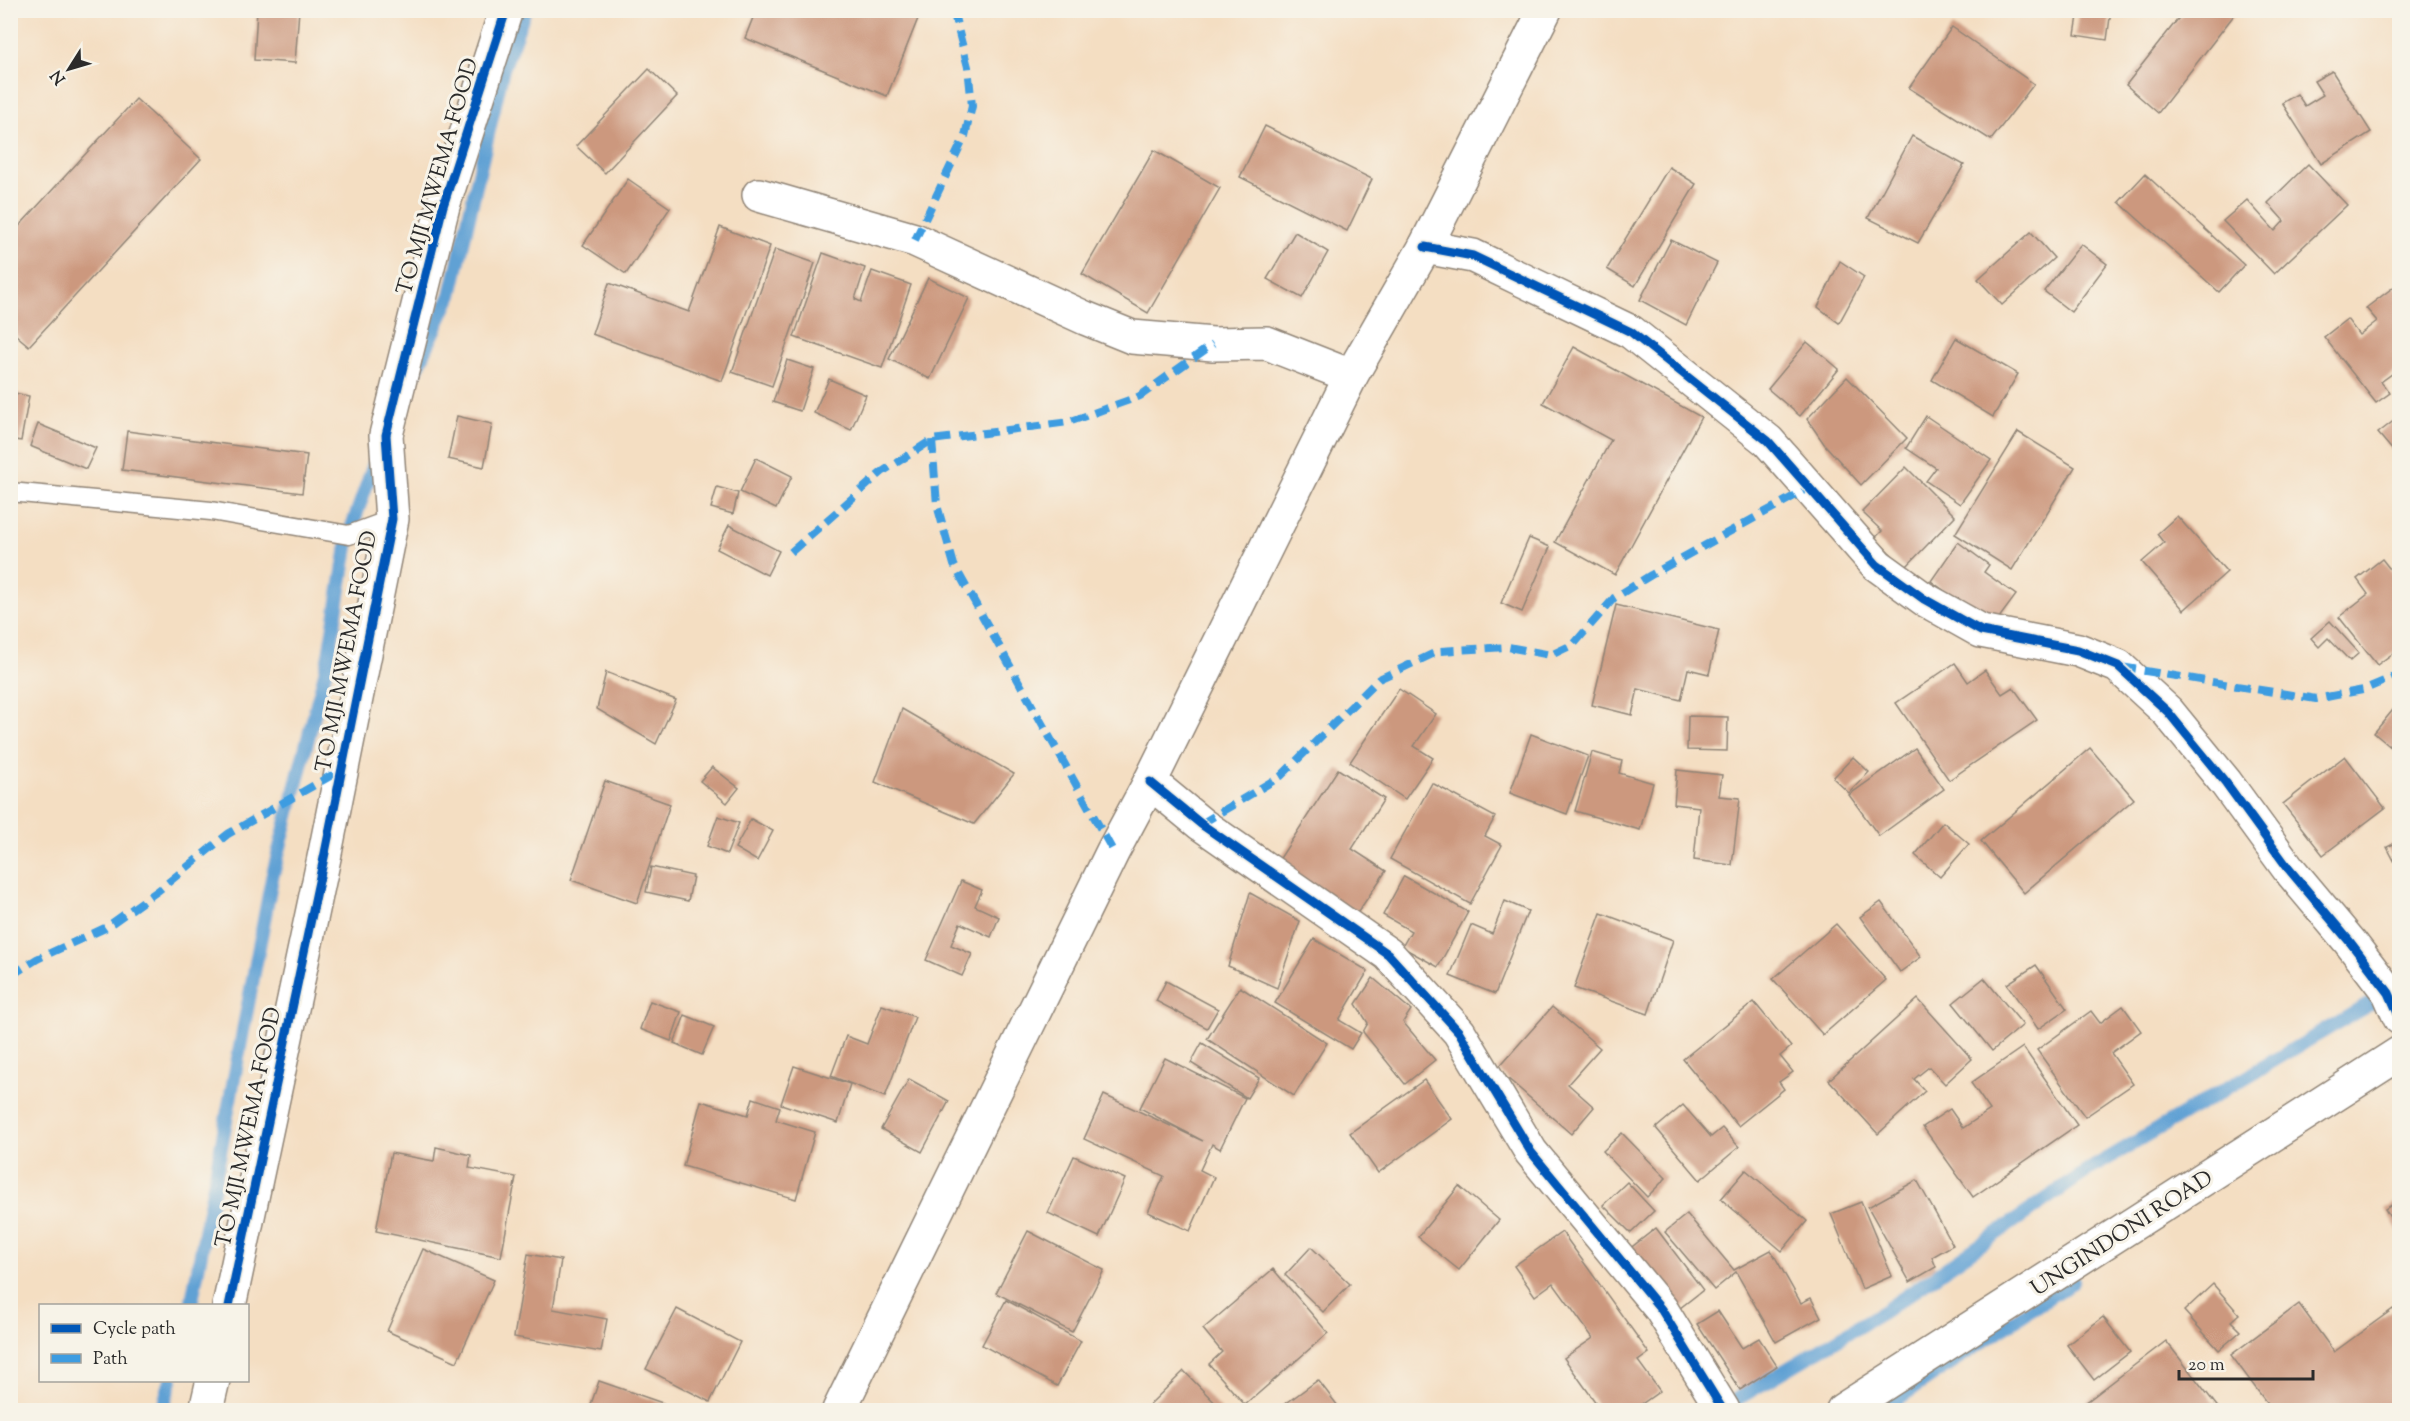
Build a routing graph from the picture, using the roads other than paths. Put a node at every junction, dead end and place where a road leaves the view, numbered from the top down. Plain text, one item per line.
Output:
1 (506, 10) edge
2 (1545, 10) edge
3 (759, 195) dead end
4 (1425, 247) junction
5 (1351, 376) junction
6 (10, 492) edge
7 (392, 519) junction
8 (1150, 782) junction
9 (2400, 1018) edge
10 (2400, 1053) edge
11 (228, 1304) edge
12 (213, 1382) edge
13 (206, 1410) edge
14 (839, 1410) edge
15 (1723, 1410) edge
16 (1843, 1410) edge

1 - 7 street, TO MJI MWEMA FOOD
2 - 4 street
3 - 5 street
4 - 5 street
4 - 9 street
5 - 8 street
6 - 7 lane
7 - 11 street, TO MJI MWEMA FOOD
8 - 14 street
8 - 15 street
10 - 16 street, UNGINDONI ROAD
12 - 13 street

